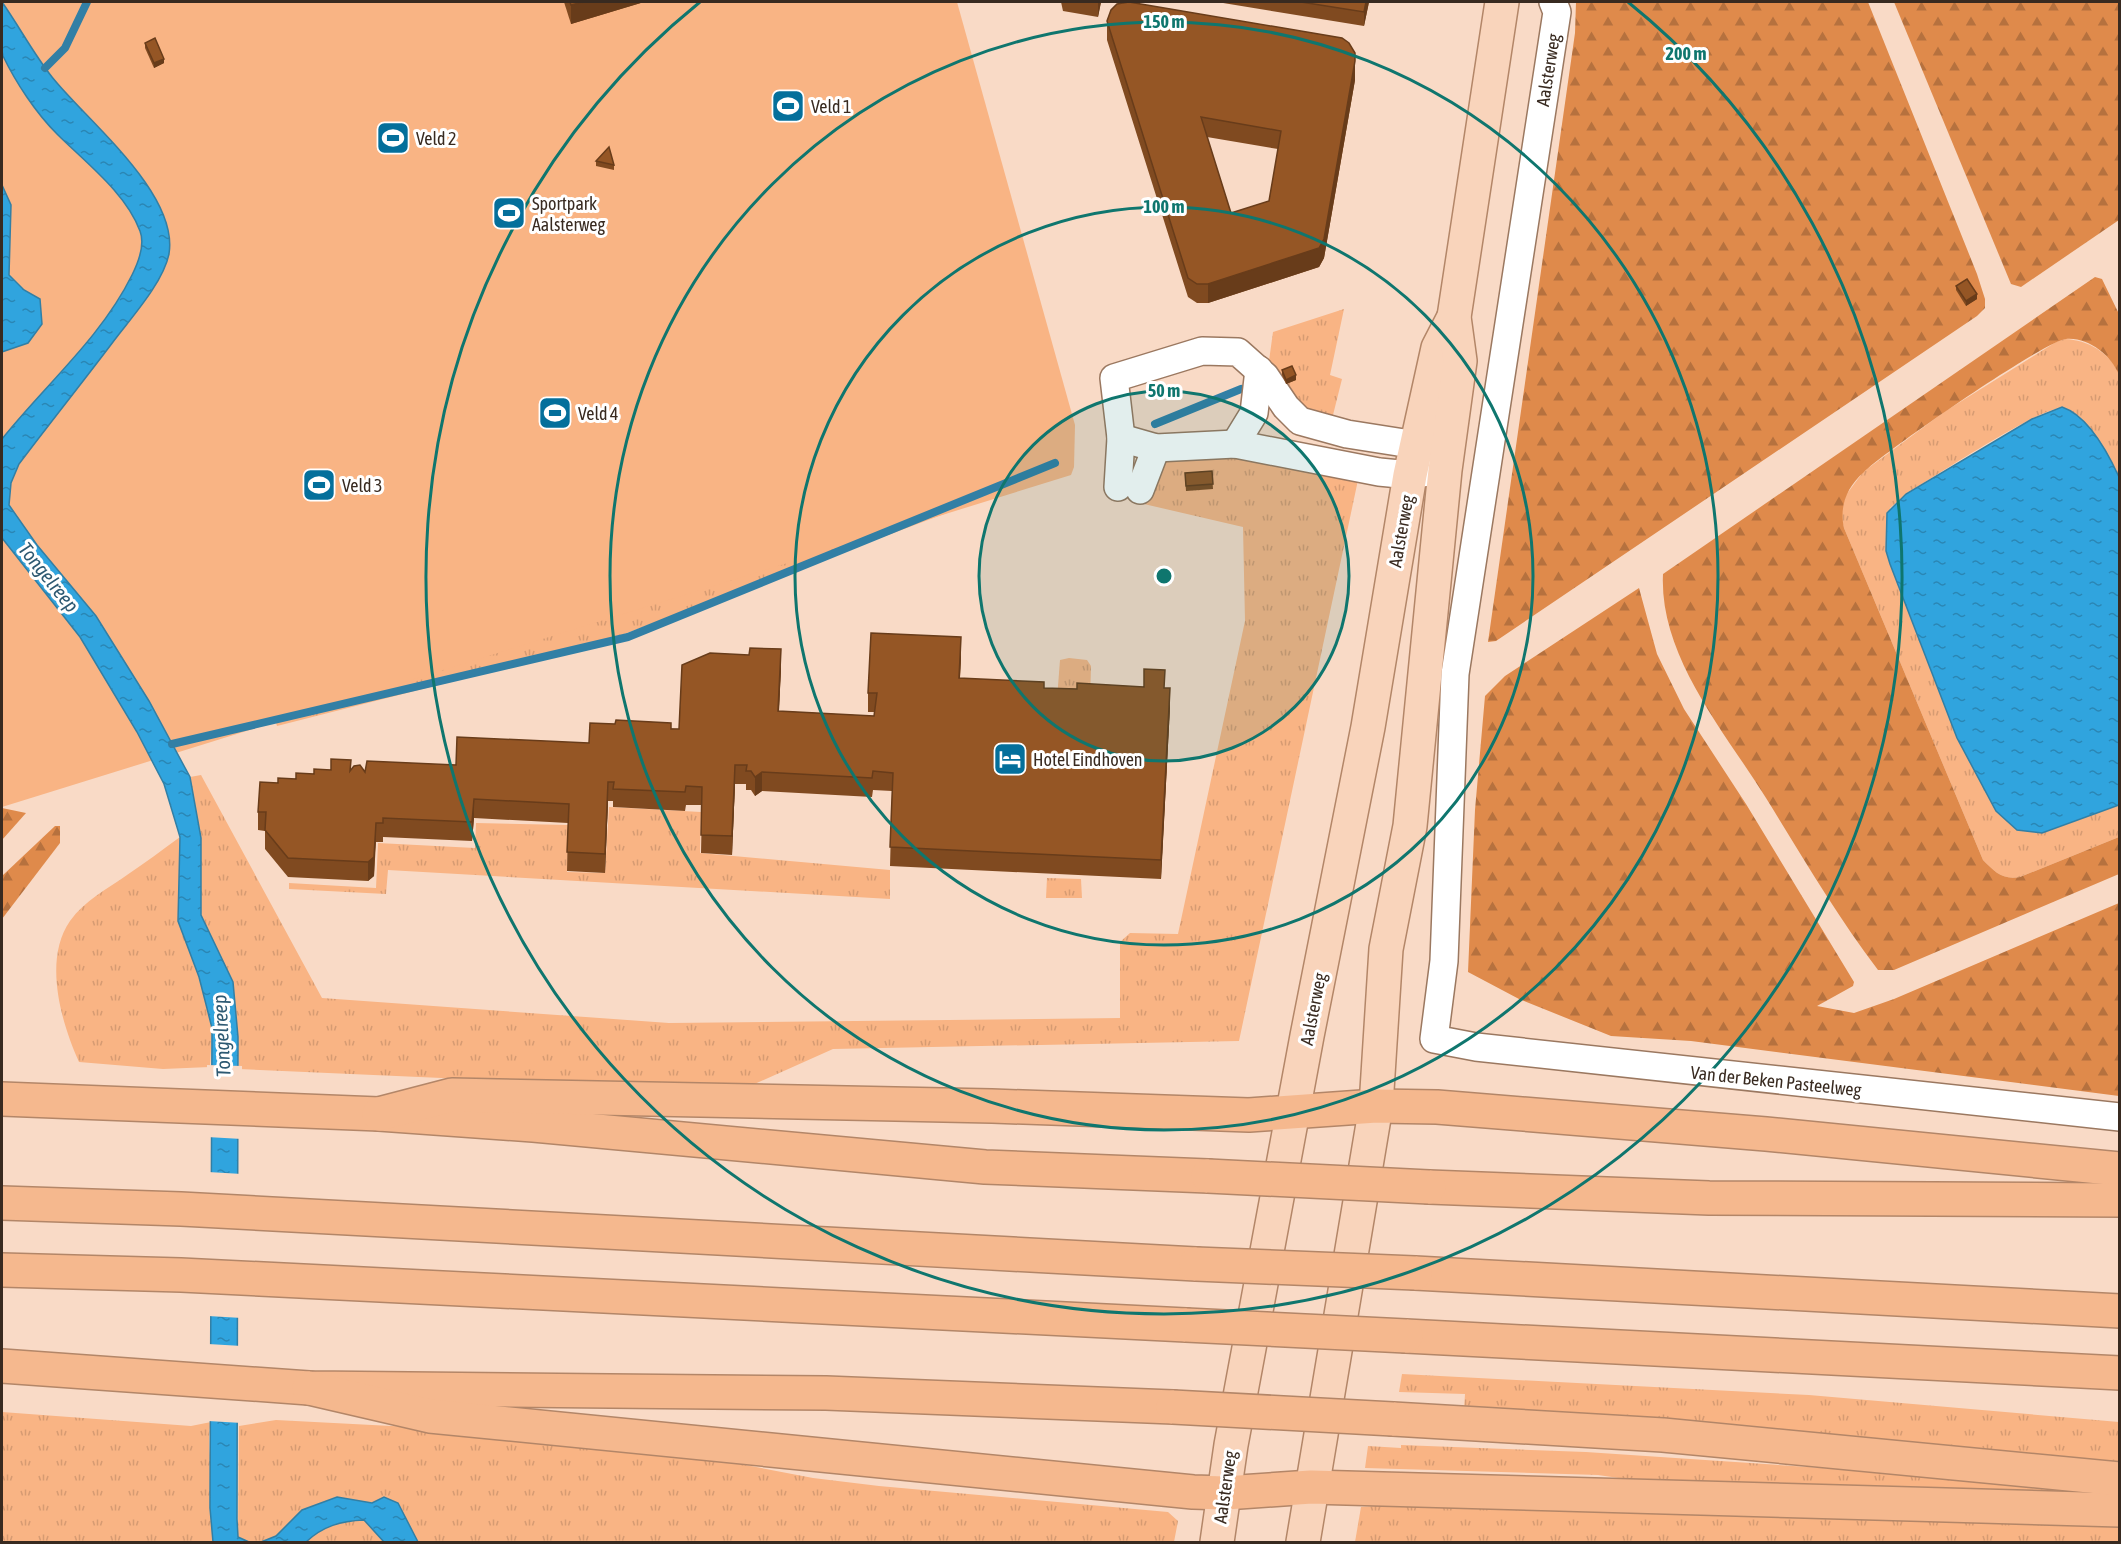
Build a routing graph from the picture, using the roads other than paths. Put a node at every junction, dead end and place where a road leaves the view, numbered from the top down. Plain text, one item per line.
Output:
1 (1502, 2) edge
2 (1553, 2) edge
3 (1454, 317) junction
4 (1260, 370) junction
5 (1121, 438) junction
6 (1235, 444) junction
7 (1156, 448) junction
8 (1414, 460) junction
9 (1445, 470) junction
10 (1455, 674) junction
11 (1418, 738) junction
12 (1434, 1039) joint
13 (2, 1099) edge
14 (1376, 1106) junction
15 (1293, 1112) junction
16 (379, 1114) junction
17 (2120, 1118) edge
18 (2120, 1169) edge
19 (2120, 1200) edge
20 (2, 1203) edge
21 (2, 1270) edge
22 (2120, 1311) edge
23 (2, 1366) edge
24 (2120, 1373) edge
25 (309, 1388) junction
26 (2120, 1479) edge
27 (1311, 1487) junction
28 (1225, 1493) junction
29 (2120, 1510) edge
30 (1217, 1542) edge
31 (1303, 1542) edge

1 - 3 main road, Aalsterweg
2 - 10 street, Aalsterweg
3 - 8 main road, Aalsterweg
3 - 9 main road, Aalsterweg
4 - 5 street
4 - 6 street
4 - 8 street
5 - 7 street, Aalsterweg
5 - 7 street
6 - 7 street, Aalsterweg
6 - 8 street, Aalsterweg
8 - 9 street
8 - 15 main road, Aalsterweg
9 - 11 main road, Aalsterweg
10 - 11 street, Aalsterweg
10 - 12 street, Aalsterweg
11 - 14 main road, Aalsterweg
12 - 17 street, Van der Beken Pasteelweg
13 - 16 highway
14 - 15 highway
14 - 18 highway
14 - 27 main road, Aalsterweg
15 - 16 highway
15 - 28 main road, Aalsterweg
16 - 19 highway, bridge
20 - 22 highway, bridge
21 - 24 highway, bridge
23 - 25 highway
25 - 26 highway, bridge
25 - 28 highway
27 - 28 highway
27 - 29 highway
27 - 31 main road, Aalsterweg
28 - 30 main road, Aalsterweg

